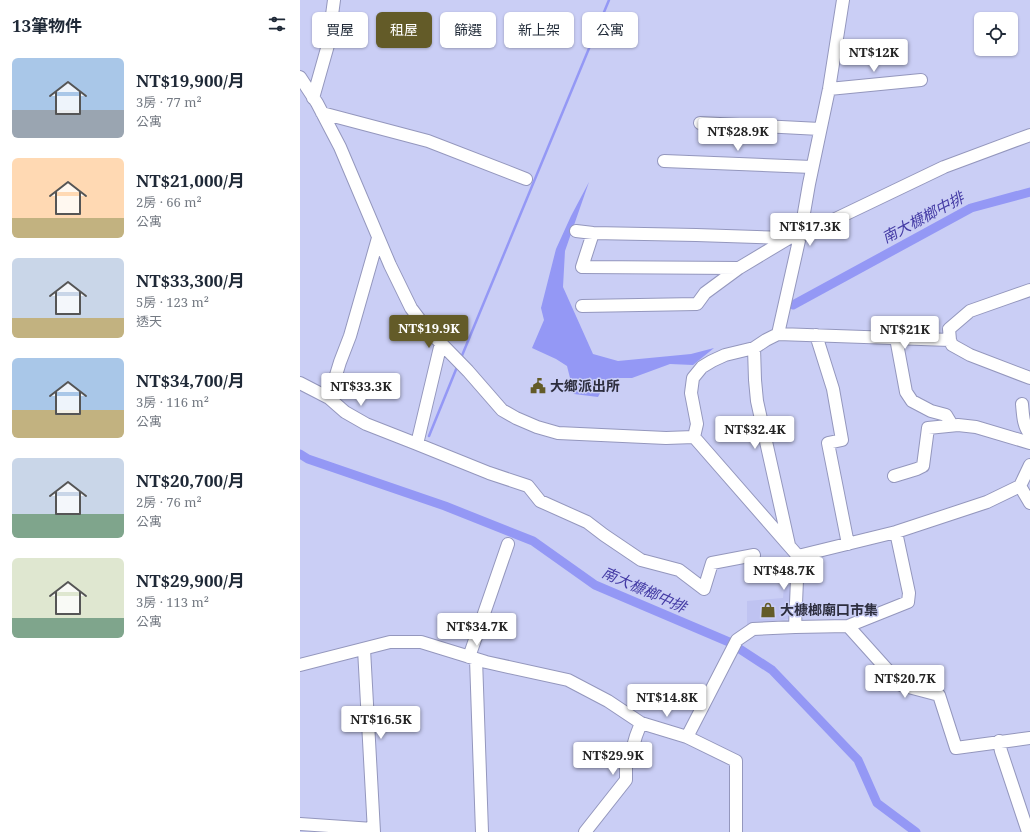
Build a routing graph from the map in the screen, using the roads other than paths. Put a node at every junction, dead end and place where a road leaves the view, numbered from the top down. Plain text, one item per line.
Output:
1 (334, 0) edge
2 (843, 0) edge
3 (300, 77) edge
4 (921, 80) dead end
5 (829, 89) junction
6 (313, 98) junction
7 (322, 113) junction
8 (700, 123) dead end
9 (820, 129) junction
10 (1030, 135) edge
11 (664, 161) dead end
12 (812, 167) junction
13 (526, 179) dead end
14 (576, 231) dead end
15 (593, 233) junction
16 (794, 237) junction
17 (378, 238) junction
18 (739, 268) junction
19 (1030, 290) edge
20 (582, 306) dead end
21 (778, 334) junction
22 (816, 335) junction
23 (896, 338) junction
24 (950, 340) junction
25 (441, 343) junction
26 (754, 348) junction
27 (1030, 378) edge
28 (300, 383) edge
29 (329, 398) junction
30 (1022, 404) dead end
31 (952, 425) junction
32 (1030, 434) edge
33 (694, 437) junction
34 (1030, 443) edge
35 (417, 444) junction
36 (1030, 465) edge
37 (894, 476) dead end
38 (1020, 486) junction
39 (1030, 503) edge
40 (896, 532) junction
41 (508, 544) dead end
42 (848, 544) junction
43 (794, 552) junction
44 (754, 555) dead end
45 (848, 626) junction
46 (795, 627) junction
47 (364, 649) junction
48 (472, 658) junction
49 (300, 665) edge
50 (641, 723) junction
51 (687, 737) junction
52 (1030, 738) edge
53 (999, 741) junction
54 (300, 824) edge
55 (592, 829) edge
56 (373, 830) edge
57 (482, 832) edge
58 (736, 832) edge
59 (1028, 832) edge

1 - 6 street
2 - 5 street
3 - 6 street
4 - 5 street
5 - 9 street
6 - 7 street
7 - 13 street
7 - 17 street
8 - 9 street
9 - 12 street
10 - 16 street
11 - 12 street
12 - 16 street
14 - 15 street
15 - 16 street
15 - 18 street
16 - 18 street
16 - 21 street
17 - 25 street
17 - 29 street
18 - 20 street
19 - 24 street
21 - 22 street
21 - 26 street
22 - 23 street
22 - 42 street
23 - 24 street
23 - 31 street
24 - 27 street
25 - 33 street
25 - 35 street
26 - 33 street
26 - 43 street
28 - 29 street
29 - 35 street
30 - 32 street
31 - 34 street
31 - 37 street
33 - 43 street
35 - 44 street
36 - 38 street
38 - 39 street
38 - 40 street
40 - 42 street
40 - 45 street
41 - 48 street
42 - 43 street
43 - 46 street
45 - 46 street
45 - 53 street
46 - 51 street
47 - 48 street
47 - 49 street
47 - 56 street
48 - 50 street
48 - 57 street
50 - 51 street
50 - 55 street
51 - 58 street
52 - 53 street
53 - 59 street
54 - 56 street

